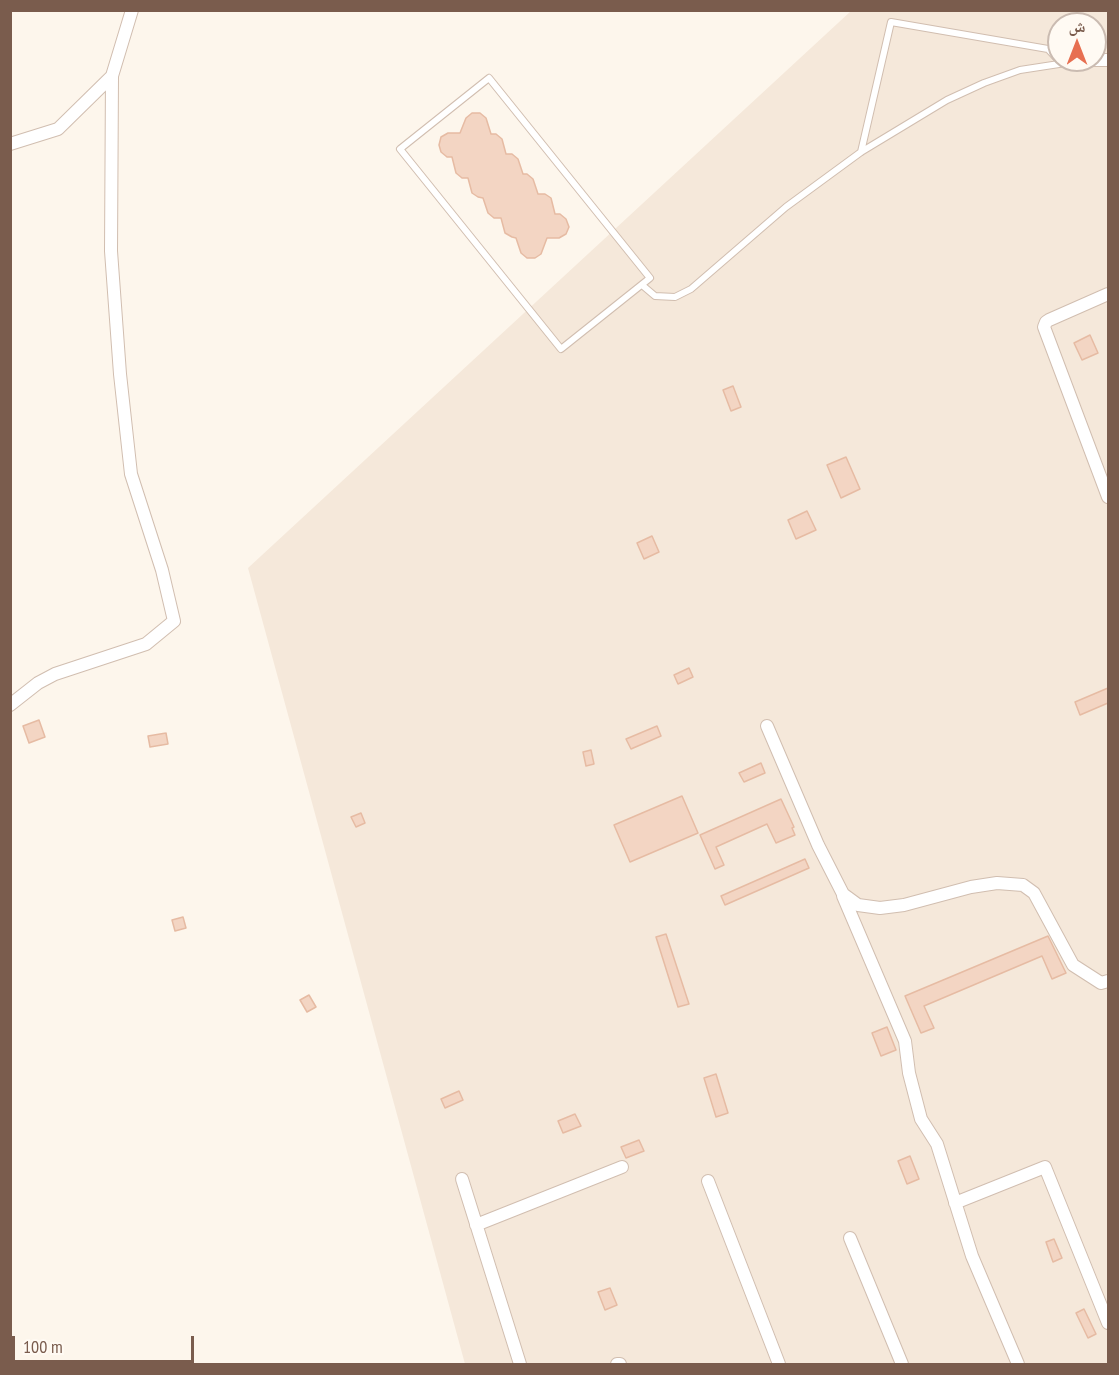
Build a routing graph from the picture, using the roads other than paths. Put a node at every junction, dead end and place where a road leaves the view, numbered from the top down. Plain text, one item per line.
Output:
1 (132, 10) edge
2 (1047, 49) edge
3 (1047, 65) edge
4 (112, 76) junction
5 (10, 144) edge
6 (861, 152) junction
7 (642, 285) junction
8 (1108, 294) edge
9 (1108, 497) edge
10 (10, 705) edge
11 (767, 726) dead end
12 (843, 894) junction
13 (1108, 981) edge
14 (622, 1167) dead end
15 (462, 1179) dead end
16 (708, 1180) dead end
17 (955, 1203) junction
18 (476, 1225) junction
19 (850, 1238) dead end
20 (1108, 1323) edge
21 (520, 1365) edge
22 (779, 1365) edge
23 (902, 1365) edge
24 (1018, 1365) edge

1 - 4 street
2 - 6 lane
3 - 6 lane
4 - 5 street
4 - 10 street
6 - 7 lane
7 - 7 lane
8 - 9 street
11 - 12 street
12 - 13 street
12 - 17 street
14 - 18 street
15 - 18 street
16 - 22 street
17 - 20 street
17 - 24 street
18 - 21 street
19 - 23 street

